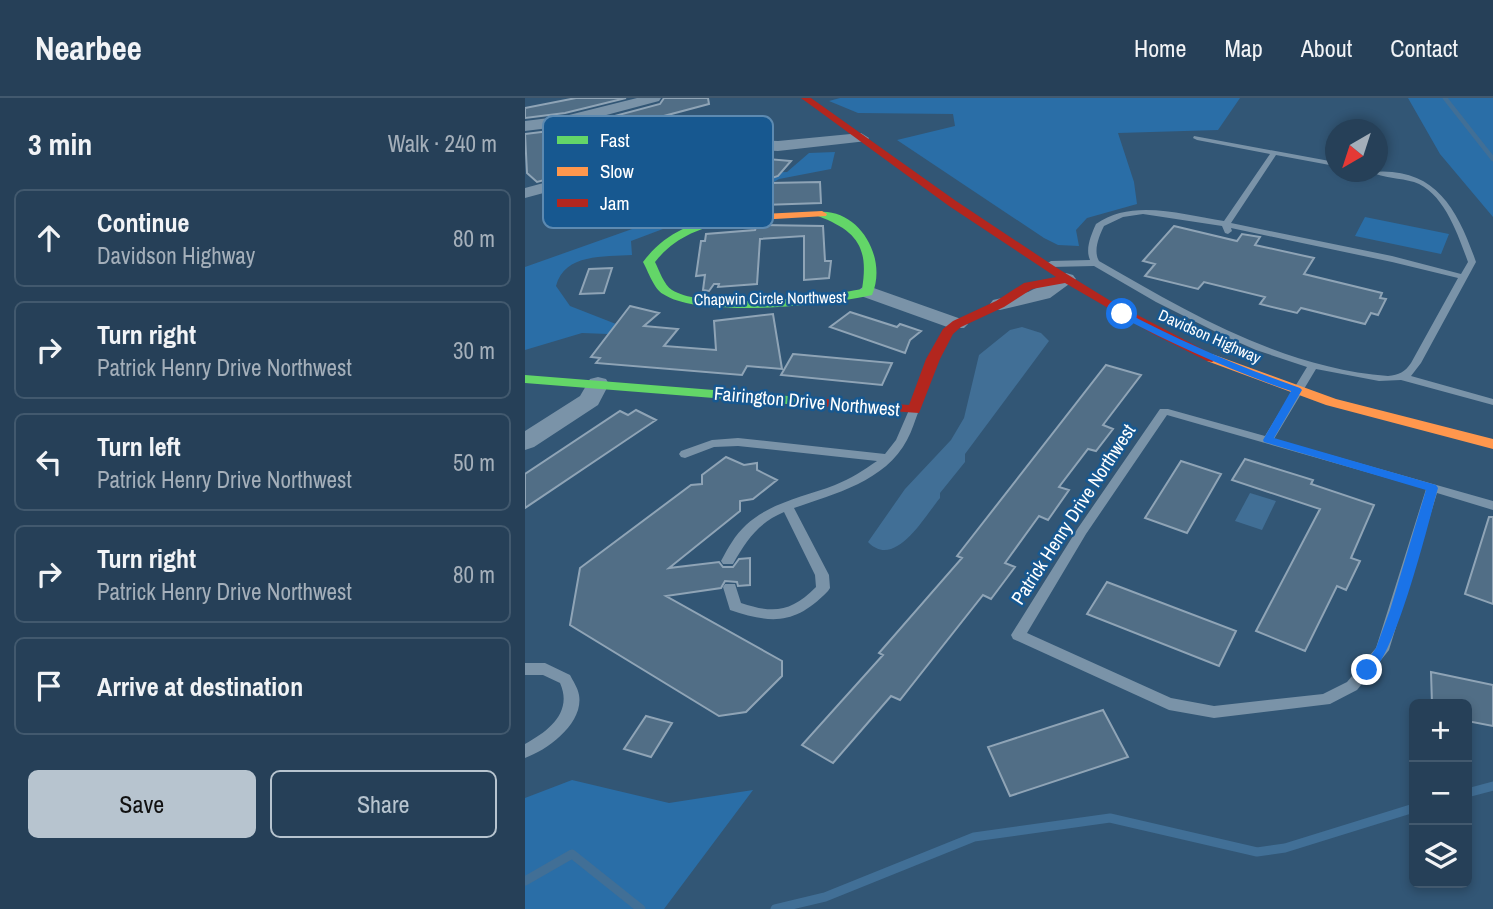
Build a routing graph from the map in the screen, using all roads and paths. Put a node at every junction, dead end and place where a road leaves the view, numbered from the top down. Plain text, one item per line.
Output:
1 (655, 98) edge
2 (805, 98) edge
3 (585, 116) edge
4 (543, 124) edge
5 (525, 126) edge
6 (862, 138) junction
7 (1197, 138) dead end
8 (773, 145) edge
9 (802, 145) joint
10 (1275, 153) junction
11 (1325, 162) edge
12 (1388, 175) edge
13 (543, 188) edge
14 (525, 193) edge
15 (773, 217) edge
16 (1226, 224) junction
17 (688, 228) edge
18 (1044, 264) junction
19 (1100, 265) junction
20 (1464, 277) junction
21 (1066, 279) junction
22 (868, 292) junction
23 (1000, 304) joint
24 (957, 324) junction
25 (1313, 366) junction
26 (1402, 377) junction
27 (525, 379) edge
28 (598, 384) junction
29 (1297, 390) junction
30 (1493, 402) edge
31 (914, 410) junction
32 (1268, 440) junction
33 (525, 442) edge
34 (1493, 444) edge
35 (685, 454) dead end
36 (888, 457) junction
37 (1432, 488) junction
38 (786, 505) junction
39 (1493, 506) edge
40 (729, 561) dead end
41 (730, 587) dead end
42 (525, 669) edge
43 (525, 751) edge

1 - 3 street
2 - 6 street, Davidson Highway
4 - 5 street
6 - 9 street
6 - 18 street, Davidson Highway
7 - 10 lane
8 - 9 street
10 - 11 lane
10 - 16 lane
12 - 20 lane
13 - 14 street
15 - 22 street, Chapwin Circle Northwest
16 - 19 lane
16 - 20 lane
17 - 22 street, Chapwin Circle Northwest
18 - 19 lane
18 - 21 street, Davidson Highway
19 - 21 lane
19 - 25 lane
20 - 26 lane
21 - 23 street, Fairington Drive Northwest
21 - 29 street, Davidson Highway
22 - 24 street, Chapwin Circle Northwest
23 - 24 street, Fairington Drive Northwest
24 - 31 street, Fairington Drive Northwest
25 - 26 lane
25 - 29 lane
26 - 30 lane
27 - 28 street, Fairington Drive Northwest
28 - 31 street, Fairington Drive Northwest
28 - 33 street
29 - 32 lane
29 - 34 street, Davidson Highway
31 - 36 lane
32 - 37 lane, Patrick Henry Drive Northwest
32 - 37 lane, Patrick Henry Drive Northwest
35 - 36 lane
36 - 38 lane
37 - 39 lane
38 - 40 lane
38 - 41 lane
42 - 43 lane

